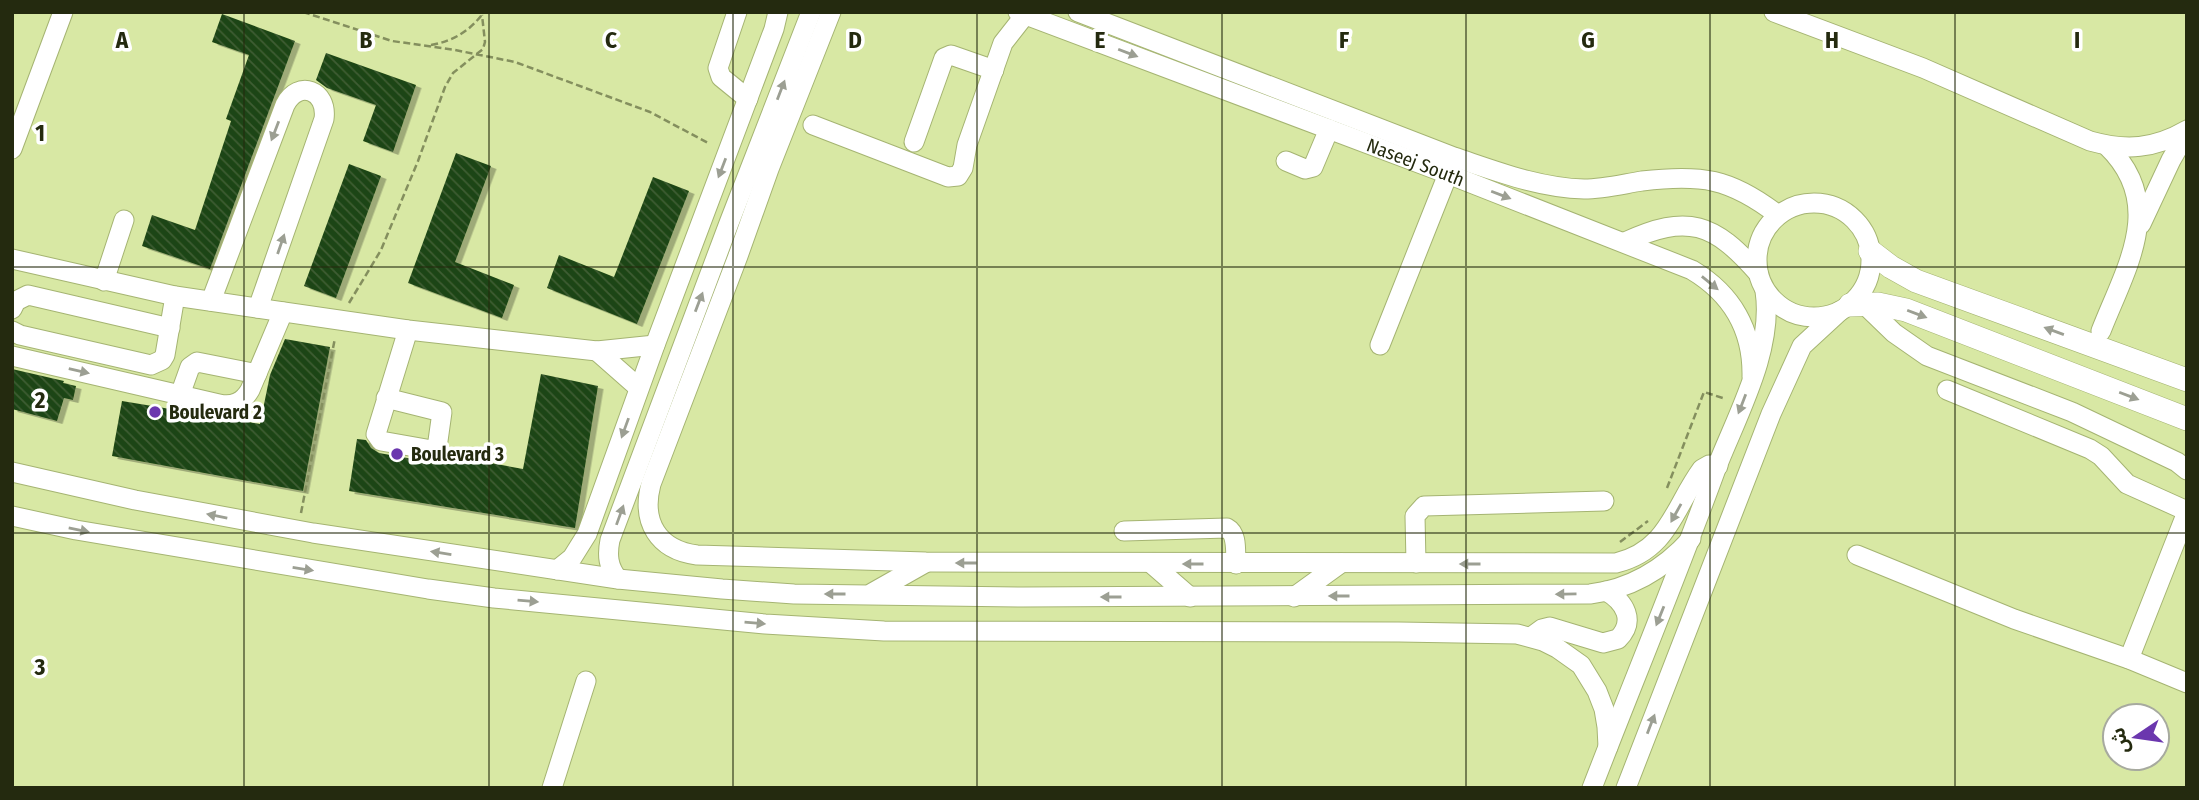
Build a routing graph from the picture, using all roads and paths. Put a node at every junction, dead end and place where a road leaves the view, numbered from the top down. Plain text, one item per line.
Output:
1 (62, 12) edge
2 (303, 12) edge
3 (737, 12) edge
4 (778, 12) edge
5 (811, 12) edge
6 (831, 12) edge
7 (1078, 12) edge
8 (1774, 12) edge
9 (483, 14) edge
10 (1022, 14) edge
11 (428, 46) junction
12 (479, 54) junction
13 (993, 70) junction
14 (748, 100) junction
15 (813, 125) dead end
16 (1329, 129) junction
17 (2187, 131) edge
18 (914, 142) dead end
19 (2107, 146) junction
20 (12, 149) edge
21 (728, 152) junction
22 (1286, 161) dead end
23 (1448, 174) junction
24 (1777, 215) junction
25 (124, 220) dead end
26 (729, 223) junction
27 (2138, 231) junction
28 (1625, 242) junction
29 (1870, 251) junction
30 (738, 256) junction
31 (12, 259) edge
32 (104, 281) junction
33 (1762, 282) junction
34 (175, 296) junction
35 (211, 301) junction
36 (1851, 306) junction
37 (258, 308) junction
38 (12, 309) edge
39 (283, 312) junction
40 (338, 320) junction
41 (170, 328) junction
42 (408, 330) junction
43 (12, 331) edge
44 (2101, 331) dead end
45 (655, 345) junction
46 (1381, 345) dead end
47 (597, 351) junction
48 (12, 356) edge
49 (257, 374) junction
50 (691, 376) junction
51 (1752, 377) junction
52 (2187, 380) edge
53 (668, 384) junction
54 (639, 388) junction
55 (1947, 390) dead end
56 (180, 395) junction
57 (386, 398) dead end
58 (1742, 404) junction
59 (2187, 419) edge
60 (1717, 466) junction
61 (2187, 470) edge
62 (12, 471) edge
63 (1665, 494) dead end
64 (1604, 501) dead end
65 (2187, 512) edge
66 (12, 516) edge
67 (1650, 520) dead end
68 (287, 529) junction
69 (1124, 531) dead end
70 (1691, 539) junction
71 (583, 542) junction
72 (608, 551) junction
73 (1857, 555) dead end
74 (1628, 560) junction
75 (926, 562) junction
76 (1341, 563) junction
77 (1152, 564) junction
78 (1236, 564) junction
79 (1416, 564) junction
80 (557, 570) junction
81 (618, 579) junction
82 (1606, 591) junction
83 (870, 594) junction
84 (1191, 597) junction
85 (1294, 597) junction
86 (1531, 637) junction
87 (2129, 659) junction
88 (586, 681) dead end
89 (2187, 683) edge
90 (1608, 747) junction
91 (552, 788) edge
92 (1592, 788) edge
93 (1626, 788) edge

1 - 20 street
2 - 11 path
3 - 14 street
4 - 14 street
26 -> 5 street
6 - 30 street
7 - 24 street
8 - 19 street
9 - 11 path
9 - 12 path
10 - 13 street
10 -> 16 street, Naseej South
11 - 12 path
12 - 21 path
12 - 40 path
13 - 15 street
13 - 18 street
14 - 21 street
16 - 22 street
16 - 23 street, Naseej South
17 - 19 street
17 - 27 street
19 - 27 street
21 -> 45 street
23 -> 28 street, Naseej South
23 - 46 street
24 - 29 street
24 - 33 street
25 - 32 street
26 - 30 street
53 -> 26 street
27 - 44 street
28 - 33 street
28 -> 51 street, Naseej South
29 - 36 street
52 -> 29 main road
30 - 50 street
31 - 32 street
32 - 34 street
33 - 36 street
33 - 51 street
34 - 35 street
34 - 41 street
35 - 37 street
37 -> 35 street
36 -> 59 main road
36 - 61 street
93 -> 36 street
37 - 39 street
38 - 41 street
39 - 40 street
39 - 49 street
40 - 42 street
40 - 68 path
41 - 43 street
42 - 47 street
42 - 57 street
45 - 47 street
45 - 54 street
47 - 54 street
48 -> 56 street
49 - 56 street
49 - 56 street
50 - 53 street
50 - 75 street
51 - 58 street
72 -> 53 street
54 -> 71 street
55 - 65 street
58 -> 60 street
58 - 63 path
60 - 70 street
60 -> 74 street
68 -> 62 street
64 - 79 street
65 - 87 street
66 -> 86 street
67 - 74 path
80 -> 68 street
69 - 78 street
70 - 82 street
70 -> 90 street
71 - 72 street
71 - 80 street
72 - 81 street
73 - 87 street
74 -> 79 street
77 -> 75 street
75 - 83 street
76 - 78 street
76 - 79 street
76 - 85 street
78 -> 77 street
77 - 84 street
80 - 81 street
83 -> 81 street
82 -> 85 street
82 - 86 street
84 -> 83 street
84 - 85 street
86 - 90 street
87 - 89 street
88 - 91 street
90 - 92 street

